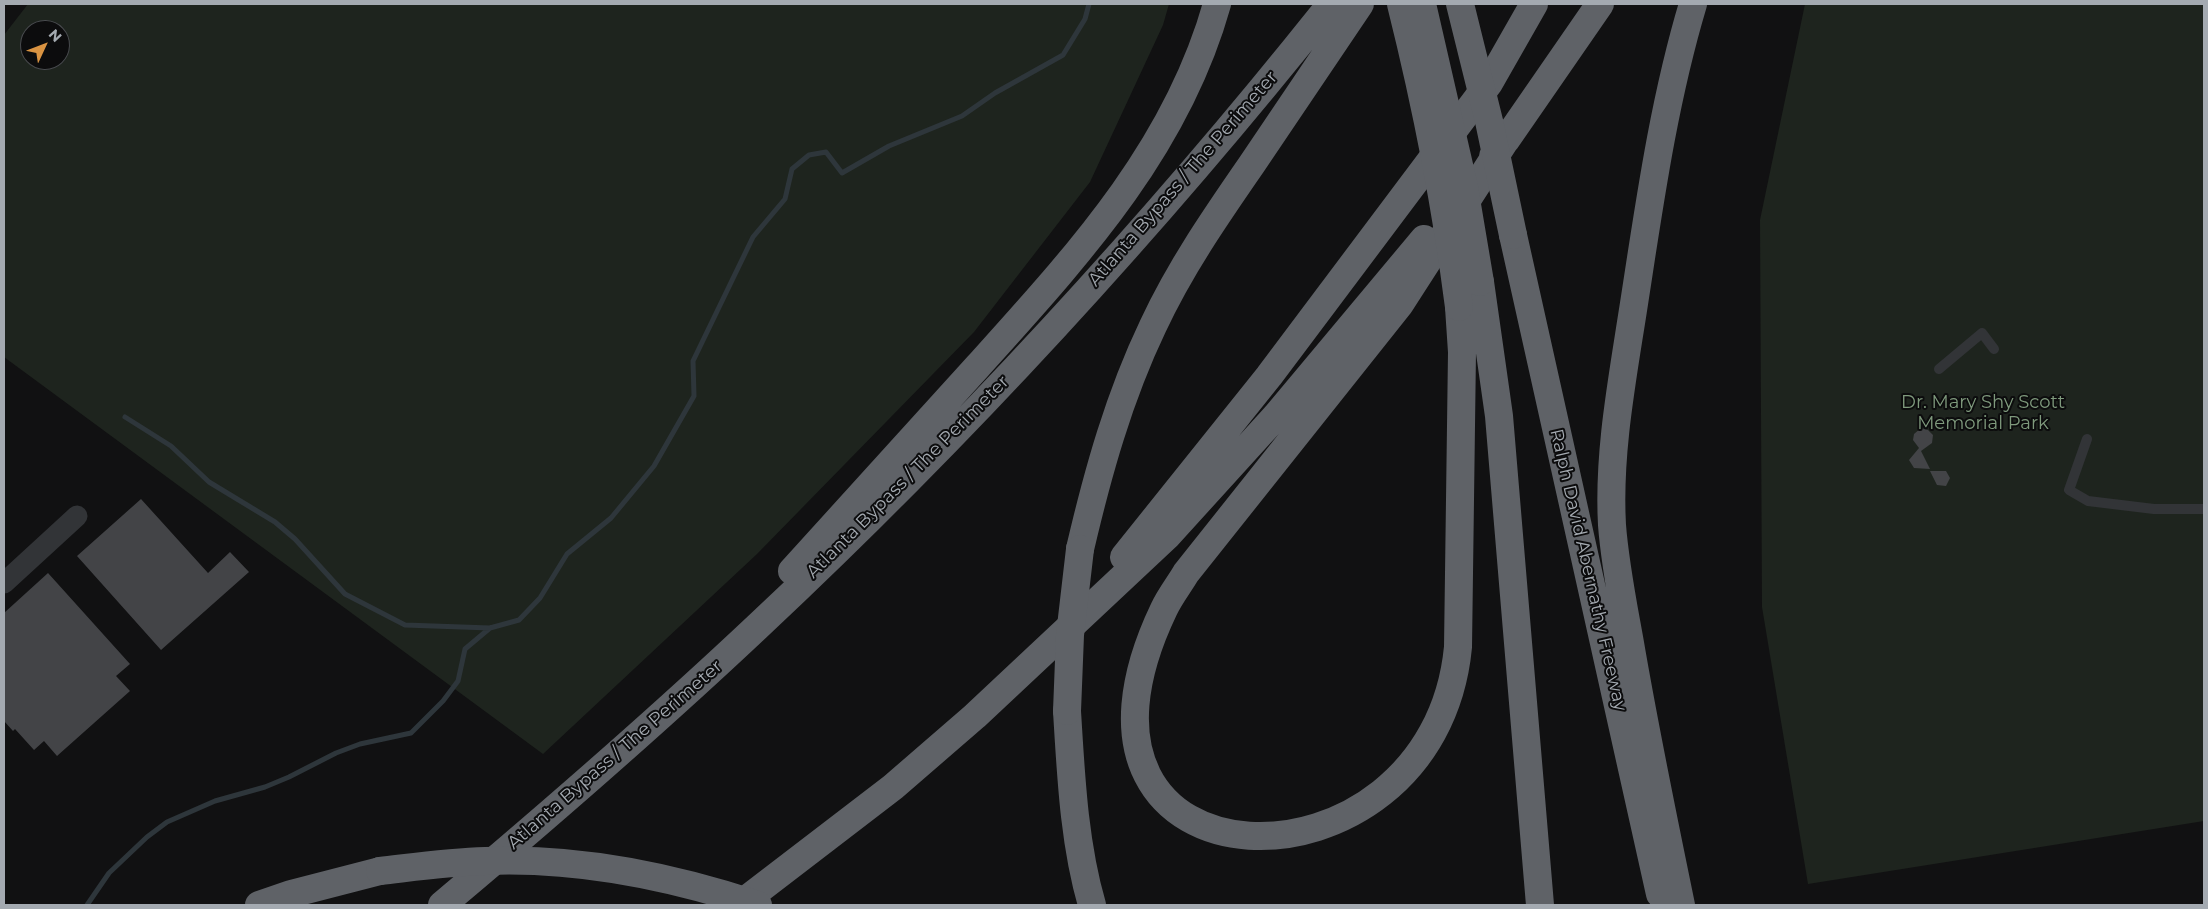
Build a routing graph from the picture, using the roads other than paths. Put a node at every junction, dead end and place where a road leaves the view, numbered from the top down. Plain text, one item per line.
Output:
1 (1217, 4) edge
2 (1330, 4) edge
3 (1360, 4) edge
4 (1400, 4) edge
5 (1422, 4) edge
6 (1460, 4) edge
7 (1534, 4) edge
8 (1600, 4) edge
9 (1693, 4) edge
10 (1506, 140) junction
11 (1994, 349) dead end
12 (1939, 369) dead end
13 (2087, 439) dead end
14 (2204, 509) edge
15 (77, 516) dead end
16 (4, 583) edge
17 (1054, 644) junction
18 (653, 723) junction
19 (1420, 785) dead end
20 (1188, 843) dead end
21 (259, 905) edge
22 (442, 905) edge
23 (739, 905) edge
24 (758, 905) edge
25 (1092, 905) edge
26 (1540, 905) edge
27 (1663, 905) edge
28 (1681, 905) edge

1 - 18 highway
2 - 18 highway, Atlanta Bypass / The Perimeter
3 - 25 highway, bridge
4 - 19 highway, bridge
5 - 26 highway, bridge
6 - 27 highway, Ralph David Abernathy Freeway, bridge
7 - 17 highway
8 - 10 highway
9 - 28 highway
10 - 17 highway
10 - 20 highway
11 - 12 lane
13 - 14 lane
15 - 16 street
17 - 23 highway
18 - 22 highway, Atlanta Bypass / The Perimeter
21 - 24 highway, bridge

